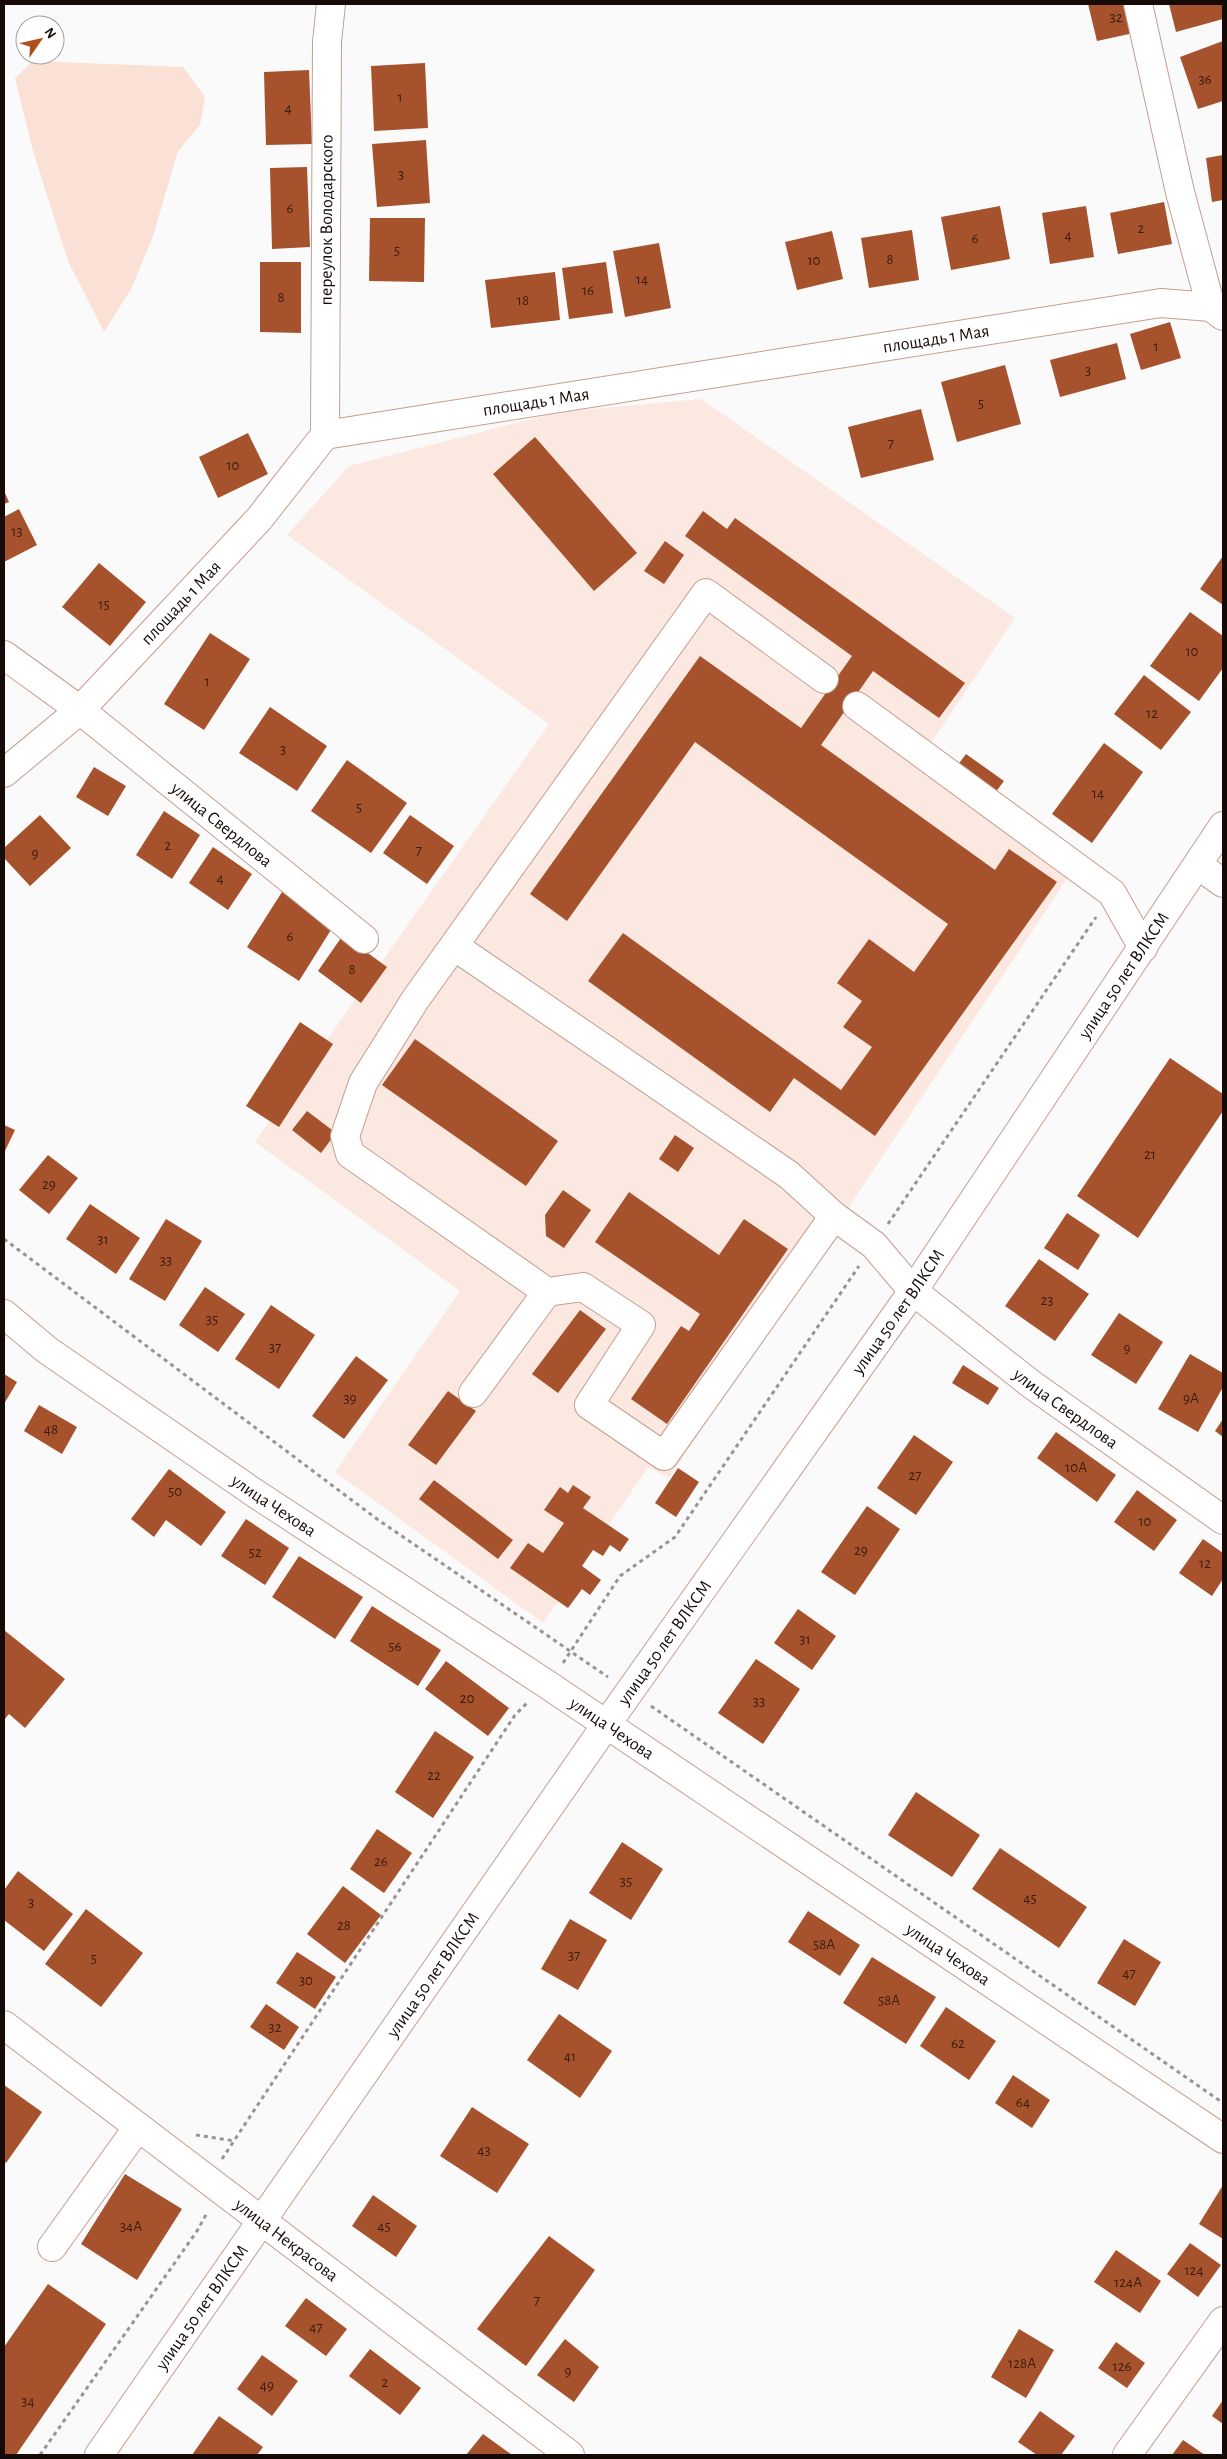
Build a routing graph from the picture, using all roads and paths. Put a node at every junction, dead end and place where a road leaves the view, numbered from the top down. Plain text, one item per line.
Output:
1 (331, 4) edge
2 (1138, 4) edge
3 (1217, 311) edge
4 (324, 436) junction
5 (4, 655) edge
6 (824, 679) dead end
7 (857, 706) dead end
8 (80, 710) junction
9 (4, 773) edge
10 (1223, 826) edge
11 (1198, 865) junction
12 (1223, 883) edge
13 (364, 939) dead end
14 (454, 946) junction
15 (1142, 948) junction
16 (834, 1216) junction
17 (913, 1291) junction
18 (547, 1292) junction
19 (4, 1314) edge
20 (473, 1394) dead end
21 (1223, 1520) edge
22 (606, 1725) junction
23 (4, 2025) edge
24 (138, 2127) junction
25 (1223, 2139) edge
26 (262, 2221) junction
27 (52, 2247) dead end
28 (1223, 2321) edge
29 (99, 2455) edge
30 (570, 2455) edge
31 (1127, 2455) edge

1 - 4 street, переулок Володарского
2 - 3 street
3 - 4 street, площадь 1 Мая
4 - 8 street, площадь 1 Мая
5 - 8 street, улица Свердлова
6 - 14 street
7 - 15 street
8 - 9 street, площадь 1 Мая
8 - 13 street, улица Свердлова
10 - 11 street, улица 50 лет ВЛКСМ
11 - 12 street
11 - 15 street, улица 50 лет ВЛКСМ
14 - 16 street, улица Свердлова
14 - 18 street
15 - 17 street, улица 50 лет ВЛКСМ
16 - 17 street, улица Свердлова
16 - 18 street
17 - 21 street, улица Свердлова
17 - 22 street, улица 50 лет ВЛКСМ
18 - 20 street
19 - 22 street, улица Чехова
22 - 25 street, улица Чехова
22 - 26 street, улица 50 лет ВЛКСМ
23 - 24 street, улица Некрасова
24 - 26 street, улица Некрасова
24 - 27 street
26 - 29 street, улица 50 лет ВЛКСМ
26 - 30 street, улица Некрасова
28 - 31 street

